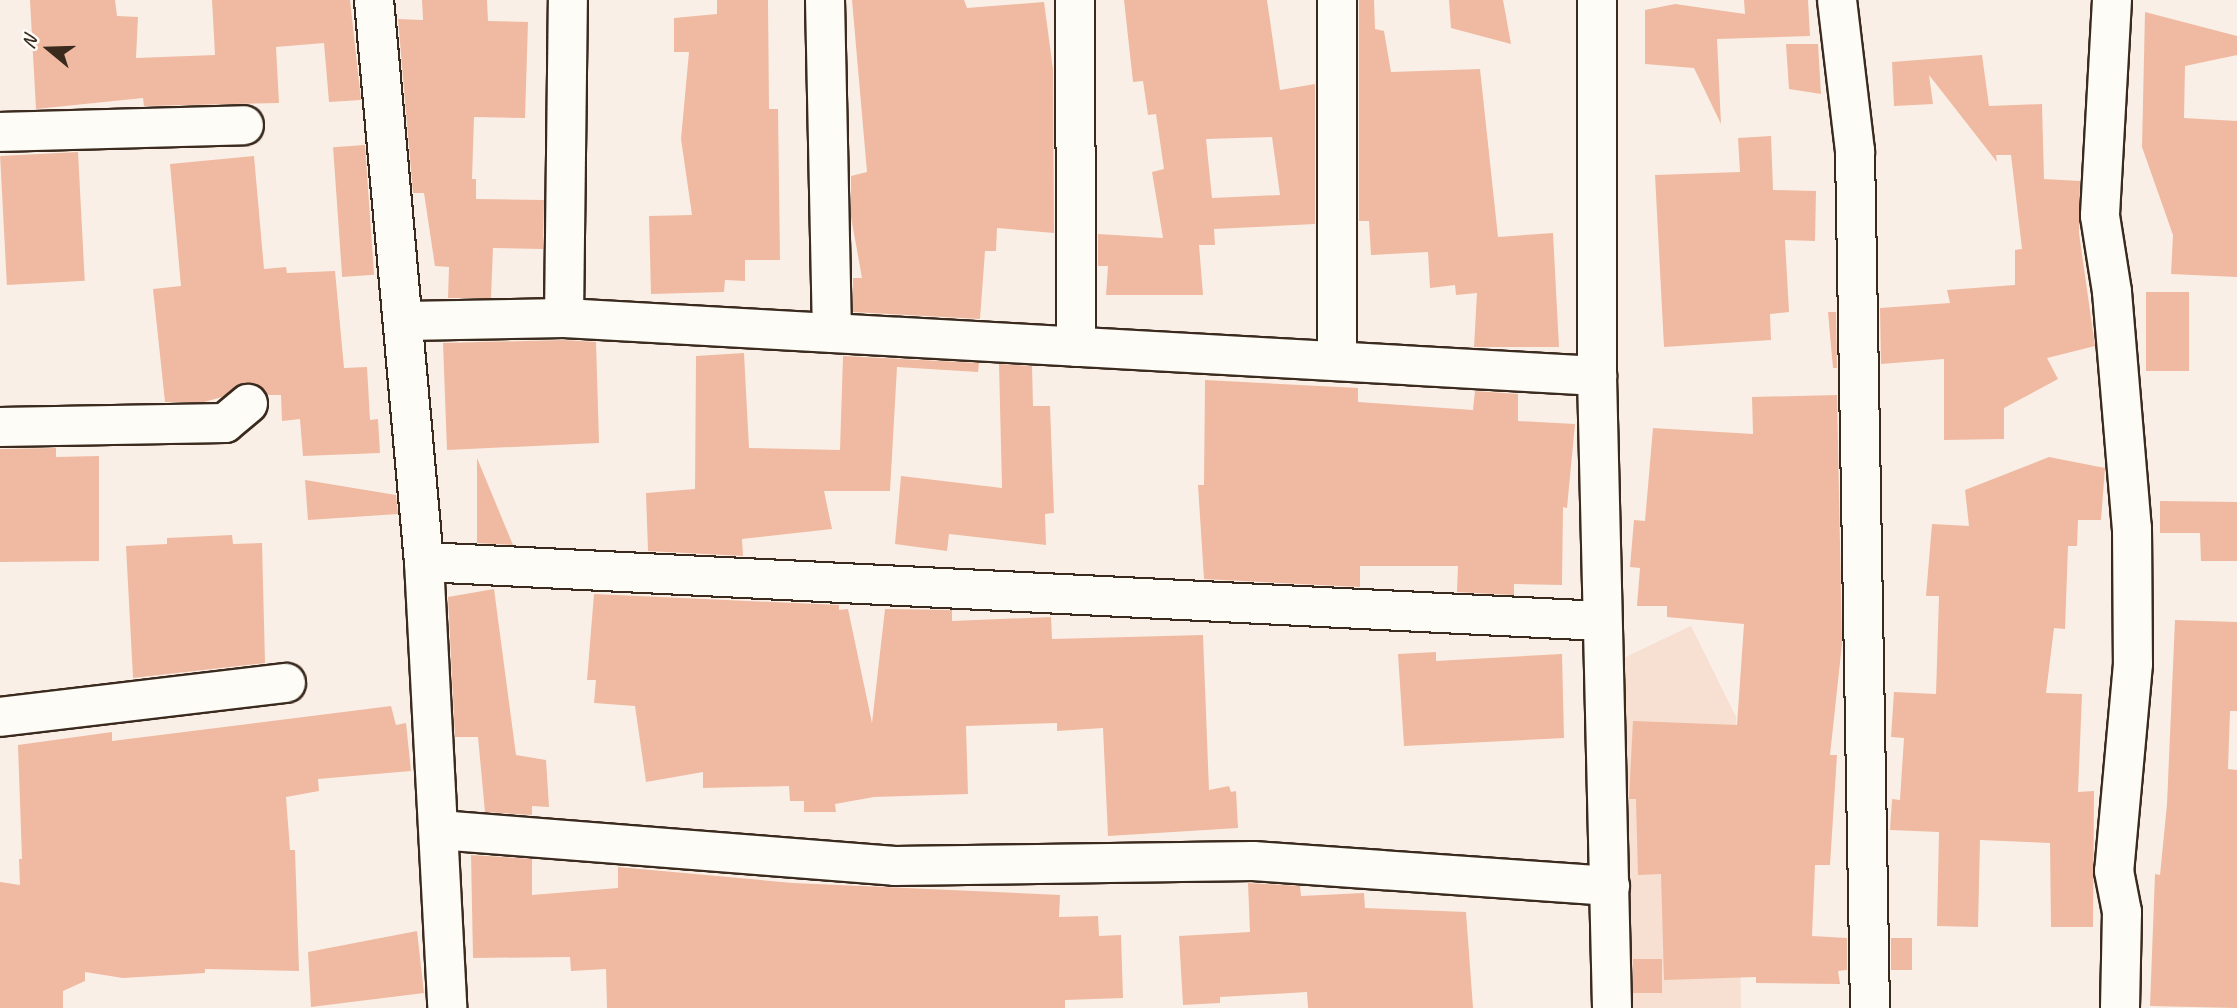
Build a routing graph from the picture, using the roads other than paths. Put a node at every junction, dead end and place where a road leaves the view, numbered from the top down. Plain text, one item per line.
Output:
1 (374, 0) edge
2 (568, 0) edge
3 (825, 0) edge
4 (1075, 0) edge
5 (1337, 0) edge
6 (1597, 0) edge
7 (1837, 0) edge
8 (2112, 0) edge
9 (244, 125) dead end
10 (0, 132) edge
11 (564, 318) junction
12 (406, 321) junction
13 (832, 333) junction
14 (1076, 347) junction
15 (1337, 361) junction
16 (1597, 376) junction
17 (248, 404) dead end
18 (0, 427) edge
19 (424, 562) junction
20 (1602, 621) junction
21 (286, 683) dead end
22 (0, 717) edge
23 (439, 830) junction
24 (1610, 886) junction
25 (447, 1008) edge
26 (1612, 1008) edge
27 (1870, 1008) edge
28 (2120, 1008) edge

1 - 12 street
2 - 11 street
3 - 13 street
4 - 14 street
5 - 15 street
6 - 16 street
7 - 27 street
8 - 28 street
9 - 10 street
11 - 12 street
11 - 13 street
12 - 19 street
13 - 14 street
14 - 15 street
15 - 16 street
16 - 20 street
17 - 18 street
19 - 20 street
19 - 23 street
20 - 24 street
21 - 22 street
23 - 24 street
23 - 25 street
24 - 26 street

